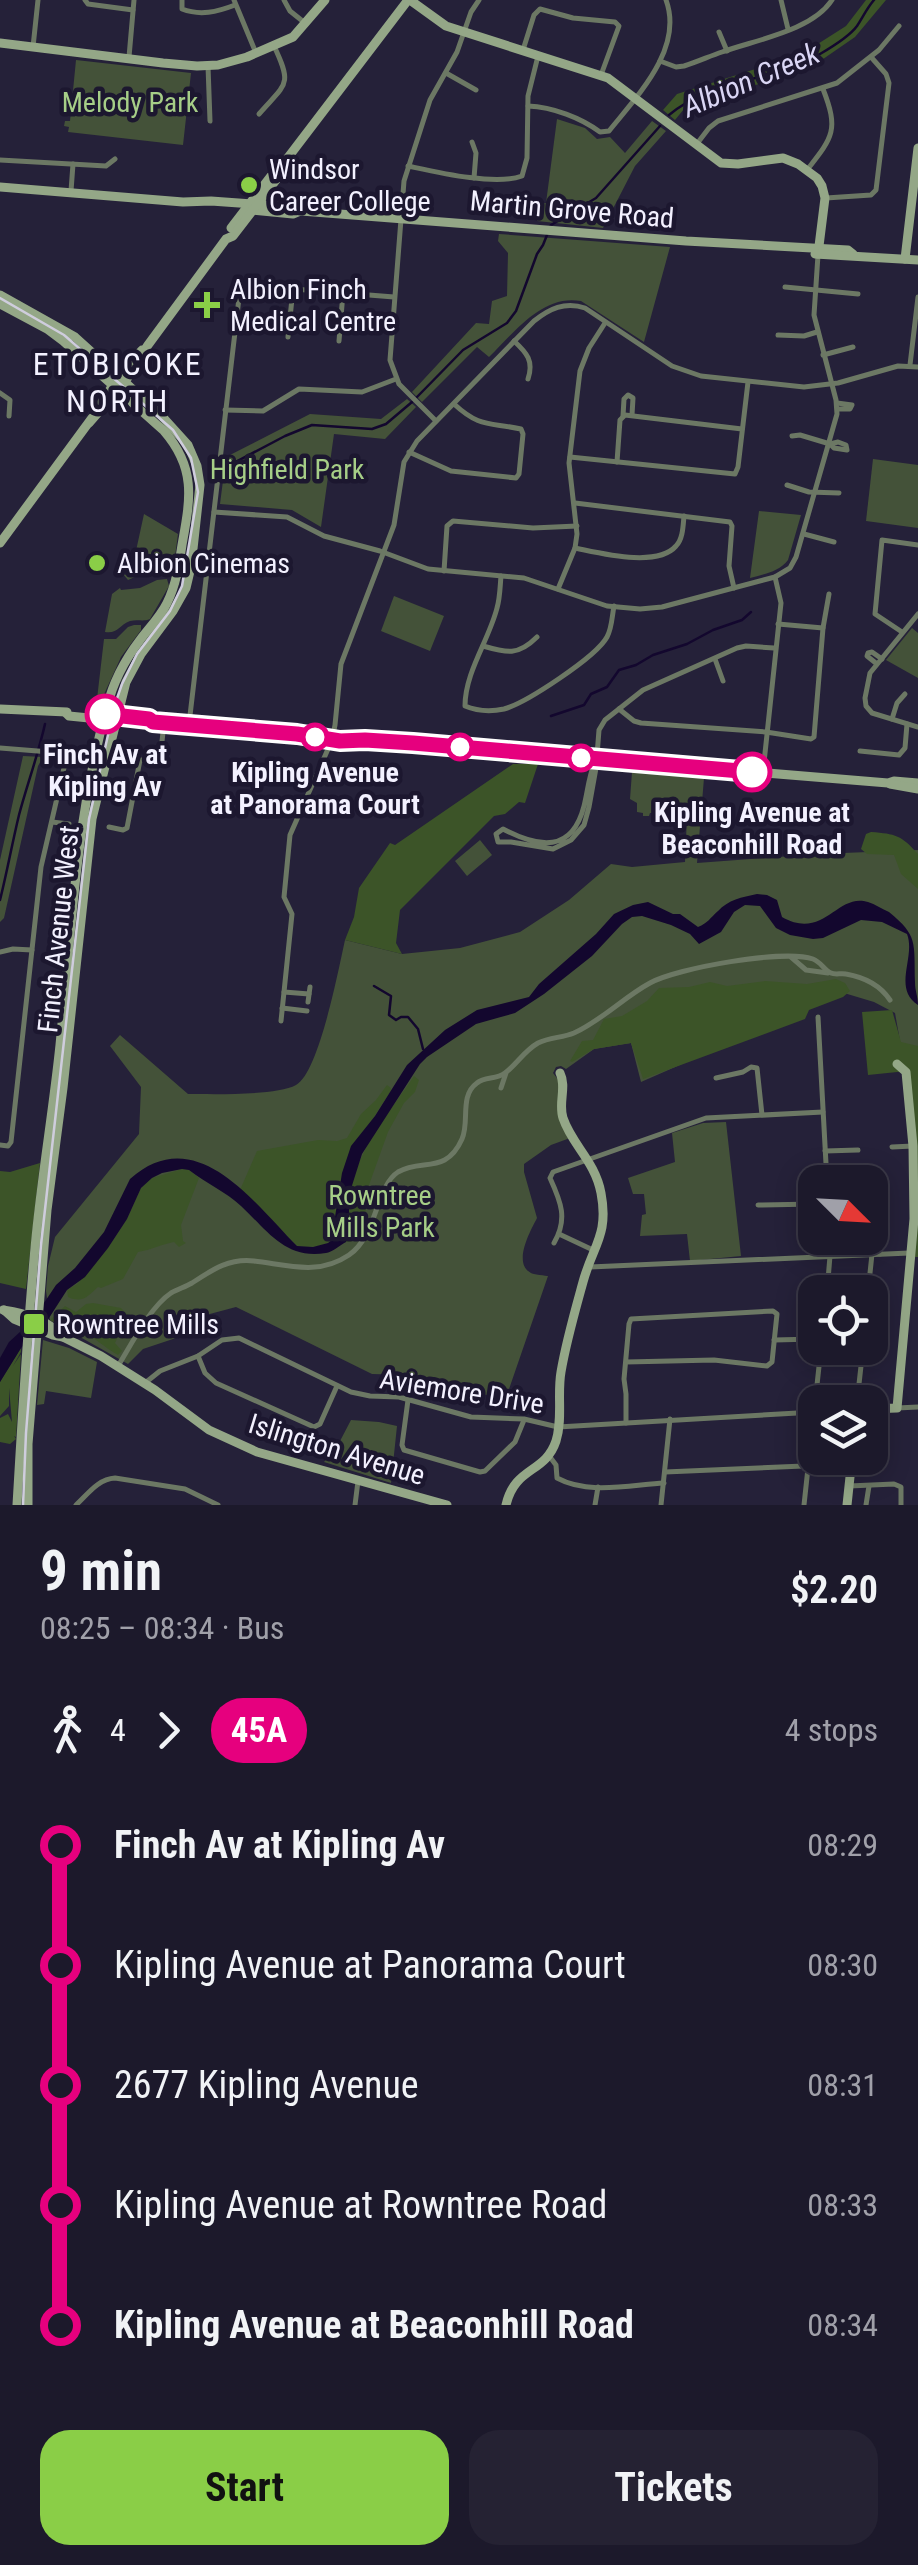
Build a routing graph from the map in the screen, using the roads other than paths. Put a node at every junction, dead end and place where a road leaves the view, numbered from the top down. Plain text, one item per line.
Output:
1 (38, 0) edge
2 (85, 0) edge
3 (134, 0) edge
4 (182, 0) edge
5 (284, 0) edge
6 (325, 0) edge
7 (409, 0) edge
8 (479, 0) edge
9 (666, 0) edge
10 (782, 0) edge
11 (832, 0) edge
12 (235, 2) edge
13 (133, 10) junction
14 (305, 23) junction
15 (899, 26) dead end
16 (788, 30) junction
17 (464, 32) junction
18 (719, 32) dead end
19 (0, 43) edge
20 (274, 46) junction
21 (33, 48) junction
22 (523, 50) junction
23 (726, 50) junction
24 (256, 53) junction
25 (538, 56) junction
26 (872, 57) junction
27 (128, 59) junction
28 (660, 61) junction
29 (208, 66) junction
30 (446, 73) junction
31 (600, 75) junction
32 (823, 88) junction
33 (476, 90) dead end
34 (634, 97) junction
35 (528, 106) junction
36 (259, 114) dead end
37 (210, 121) dead end
38 (472, 142) dead end
39 (696, 145) junction
40 (21, 148) dead end
41 (918, 148) edge
42 (67, 150) dead end
43 (0, 160) edge
44 (115, 160) dead end
45 (20, 161) junction
46 (69, 164) junction
47 (408, 166) junction
48 (280, 168) junction
49 (807, 170) junction
50 (474, 178) junction
51 (272, 186) junction
52 (0, 187) edge
53 (70, 192) junction
54 (825, 198) junction
55 (199, 202) junction
56 (283, 206) junction
57 (251, 207) junction
58 (223, 208) junction
59 (301, 211) junction
60 (400, 218) junction
61 (232, 228) junction
62 (226, 240) junction
63 (818, 251) junction
64 (905, 259) junction
65 (918, 260) edge
66 (785, 287) dead end
67 (293, 289) junction
68 (814, 290) junction
69 (343, 293) junction
70 (858, 294) dead end
71 (394, 297) junction
72 (918, 297) edge
73 (1, 304) edge
74 (605, 322) junction
75 (817, 332) junction
76 (778, 335) dead end
77 (288, 337) dead end
78 (339, 341) dead end
79 (514, 341) junction
80 (853, 347) dead end
81 (823, 355) junction
82 (910, 366) junction
83 (918, 366) edge
84 (396, 379) junction
85 (528, 379) dead end
86 (748, 382) junction
87 (119, 383) junction
88 (831, 384) junction
89 (0, 394) edge
90 (453, 403) junction
91 (226, 410) junction
92 (632, 414) junction
93 (9, 416) dead end
94 (622, 416) junction
95 (436, 421) junction
96 (742, 429) junction
97 (792, 436) dead end
98 (830, 444) junction
99 (409, 452) junction
100 (570, 456) junction
101 (617, 462) junction
102 (787, 485) dead end
103 (816, 492) junction
104 (839, 494) dead end
105 (575, 503) junction
106 (214, 512) junction
107 (684, 516) junction
108 (578, 526) junction
109 (804, 534) junction
110 (834, 542) dead end
111 (0, 543) edge
112 (918, 545) edge
113 (575, 548) junction
114 (384, 552) junction
115 (444, 571) junction
116 (501, 576) junction
117 (775, 577) junction
118 (734, 588) junction
119 (558, 589) junction
120 (829, 594) dead end
121 (614, 606) junction
122 (918, 614) edge
123 (778, 624) junction
124 (823, 628) junction
125 (902, 632) junction
126 (536, 636) dead end
127 (483, 646) junction
128 (774, 648) junction
129 (714, 659) junction
130 (723, 681) dead end
131 (905, 694) dead end
132 (0, 709) edge
133 (619, 709) junction
134 (104, 717) junction
135 (116, 718) junction
136 (892, 719) junction
137 (159, 722) junction
138 (188, 724) junction
139 (907, 724) junction
140 (918, 727) edge
141 (766, 732) junction
142 (332, 740) junction
143 (0, 748) edge
144 (860, 751) dead end
145 (596, 759) junction
146 (762, 772) junction
147 (918, 786) edge
148 (587, 807) junction
149 (52, 822) junction
150 (69, 824) dead end
151 (109, 827) dead end
152 (32, 950) junction
153 (0, 952) edge
154 (791, 958) junction
155 (831, 973) junction
156 (284, 992) junction
157 (890, 1000) dead end
158 (282, 1008) junction
159 (818, 1017) dead end
160 (280, 1021) dead end
161 (897, 1064) dead end
162 (506, 1073) junction
163 (560, 1073) dead end
164 (716, 1078) dead end
165 (500, 1088) dead end
166 (823, 1112) junction
167 (762, 1115) junction
168 (0, 1146) edge
169 (913, 1146) junction
170 (892, 1147) dead end
171 (858, 1150) dead end
172 (825, 1151) junction
173 (589, 1160) junction
174 (825, 1165) edge
175 (798, 1205) edge
176 (758, 1206) dead end
177 (559, 1234) junction
178 (554, 1243) dead end
179 (595, 1250) junction
180 (912, 1253) junction
181 (888, 1254) edge
182 (853, 1255) edge
183 (830, 1256) junction
184 (588, 1267) junction
185 (828, 1275) edge
186 (2, 1310) edge
187 (34, 1323) junction
188 (798, 1339) edge
189 (774, 1340) junction
190 (198, 1356) junction
191 (626, 1362) junction
192 (118, 1366) junction
193 (145, 1383) junction
194 (337, 1386) junction
195 (408, 1400) junction
196 (918, 1406) edge
197 (897, 1408) junction
198 (888, 1409) edge
199 (798, 1413) edge
200 (524, 1419) junction
201 (670, 1419) junction
202 (626, 1423) junction
203 (558, 1427) junction
204 (548, 1456) junction
205 (798, 1466) edge
206 (665, 1472) junction
207 (808, 1475) edge
208 (850, 1475) edge
209 (358, 1481) junction
210 (664, 1483) junction
211 (849, 1486) junction
212 (869, 1486) junction
213 (598, 1487) junction
214 (18, 1505) edge
215 (28, 1505) edge
216 (76, 1505) edge
217 (218, 1505) edge
218 (355, 1505) edge
219 (447, 1505) edge
220 (506, 1505) edge
221 (595, 1505) edge
222 (661, 1505) edge
223 (804, 1505) edge
224 (847, 1505) edge
225 (866, 1505) edge
226 (901, 1505) edge

1 - 21 street
2 - 13 street
3 - 13 street
4 - 12 street
5 - 14 street
6 - 14 main road
7 - 17 main road
7 - 48 main road
8 - 17 street
9 - 28 street
10 - 16 street
11 - 16 street
12 - 24 street
13 - 27 street
14 - 20 main road
15 - 26 street
16 - 23 street
17 - 22 main road
17 - 30 street
18 - 23 street
19 - 21 main road
20 - 24 main road
20 - 36 street
21 - 27 main road
22 - 25 main road
22 - 31 street
23 - 28 street
24 - 29 main road
25 - 31 main road
25 - 35 street
26 - 32 street
26 - 54 street
27 - 29 main road
28 - 34 street
29 - 37 street
30 - 33 street
30 - 47 street
31 - 34 main road
32 - 39 street
32 - 49 street
34 - 35 street
34 - 39 main road
35 - 50 street
38 - 50 street
39 - 49 main road
40 - 45 street
41 - 64 main road
42 - 46 street
43 - 45 street
44 - 46 street
45 - 46 street
46 - 53 street
47 - 50 street
47 - 60 street
48 - 51 main road
48 - 57 main road
49 - 54 main road
51 - 56 main road
51 - 57 main road
52 - 53 main road, Martin Grove Road
53 - 55 main road, Martin Grove Road
54 - 63 main road
55 - 57 main road, Martin Grove Road
55 - 58 main road, Martin Grove Road
56 - 57 main road, Martin Grove Road
56 - 59 main road, Martin Grove Road
57 - 58 main road, Martin Grove Road
57 - 59 main road, Martin Grove Road
57 - 61 main road
57 - 62 main road
58 - 61 main road
59 - 60 main road, Martin Grove Road
60 - 63 main road, Martin Grove Road
60 - 71 street
61 - 62 main road
62 - 87 main road
63 - 64 main road, Martin Grove Road
63 - 68 street
64 - 65 main road, Martin Grove Road
66 - 68 street
67 - 69 street
67 - 77 street
67 - 91 street
68 - 70 street
68 - 75 street
69 - 71 street
69 - 78 street
71 - 84 street
72 - 82 street
73 - 87 main road, Finch Avenue West
74 - 79 street
74 - 86 street
74 - 100 street
75 - 76 street
75 - 81 street
79 - 85 street
79 - 90 street
80 - 81 street
81 - 88 street
82 - 83 street
82 - 88 street
84 - 91 street
84 - 95 street
86 - 88 street
86 - 96 street
87 - 111 main road
87 - 134 main road, Finch Avenue West
87 - 135 main road, Finch Avenue West
88 - 98 street
89 - 93 street
90 - 95 street
90 - 99 street
91 - 106 street
92 - 94 street
92 - 94 street
92 - 96 street
94 - 101 street
95 - 99 street
96 - 101 street
97 - 98 street
98 - 103 street
99 - 114 street
100 - 101 street
100 - 105 street
102 - 103 street
103 - 104 street
103 - 109 street
105 - 107 street
105 - 108 street
106 - 114 street
106 - 138 street
107 - 113 street
107 - 118 street
108 - 113 street
108 - 115 street
109 - 110 street
109 - 117 street
112 - 125 street
113 - 119 street
114 - 115 street
114 - 142 street
115 - 116 street
116 - 119 street
116 - 127 street
117 - 118 street
117 - 123 street
118 - 121 street
119 - 121 street
120 - 124 street
121 - 127 street
122 - 125 street
123 - 124 street
123 - 128 street
124 - 141 street
125 - 136 street
126 - 127 street
128 - 129 street
128 - 141 street
129 - 130 street
129 - 133 street
131 - 136 street
132 - 134 main road
133 - 141 street
133 - 145 street
134 - 135 main road
134 - 187 main road, Finch Avenue West
135 - 137 main road
135 - 187 main road, Finch Avenue West
136 - 139 street
137 - 138 main road
137 - 151 street
138 - 142 main road
139 - 140 street
139 - 144 street
141 - 146 street
142 - 145 main road
142 - 156 street
143 - 149 street
145 - 146 main road
145 - 148 street
146 - 147 main road
148 - 148 street
149 - 150 street
149 - 152 street
152 - 153 street
152 - 168 street
154 - 155 street
154 - 155 street
154 - 162 street
155 - 157 street
156 - 158 street
156 - 158 street
158 - 160 street
159 - 166 street
161 - 169 main road
162 - 165 street
162 - 192 street
163 - 173 main road
164 - 167 street
166 - 167 street
166 - 172 street
167 - 173 street
169 - 170 street
169 - 180 main road
171 - 172 street
172 - 174 street
173 - 177 street
173 - 179 main road
175 - 176 street
177 - 178 street
177 - 179 street
179 - 184 main road
180 - 181 street
180 - 197 main road
182 - 183 street
183 - 184 street
183 - 185 street
184 - 203 main road
186 - 187 main road, Islington Avenue
187 - 192 main road, Islington Avenue
187 - 214 main road, Finch Avenue West
187 - 215 main road, Finch Avenue West
188 - 189 street
189 - 191 street
189 - 191 street
190 - 193 street, Aviemore Drive
190 - 194 street, Aviemore Drive
190 - 194 street
191 - 202 street
192 - 193 main road, Islington Avenue
193 - 209 main road, Islington Avenue
194 - 195 street, Aviemore Drive
195 - 200 street, Aviemore Drive
195 - 200 street
196 - 197 street
197 - 198 main road
199 - 201 street, Aviemore Drive
200 - 203 street, Aviemore Drive
201 - 202 street, Aviemore Drive
201 - 206 street
202 - 203 street, Aviemore Drive
203 - 204 main road
204 - 213 street
204 - 220 main road
205 - 206 street
206 - 210 street
207 - 223 street
208 - 211 main road
209 - 218 street
209 - 219 main road, Islington Avenue
210 - 213 street
210 - 222 street
211 - 212 street
211 - 224 main road
212 - 225 street
212 - 226 street
213 - 221 street
216 - 217 street

